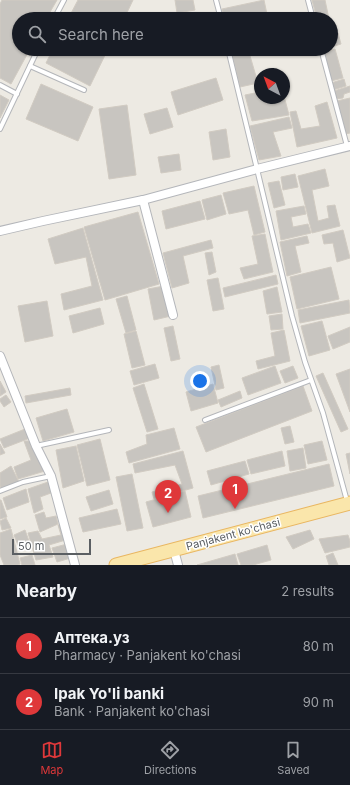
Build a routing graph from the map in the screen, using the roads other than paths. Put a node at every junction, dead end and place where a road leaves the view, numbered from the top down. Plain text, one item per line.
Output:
1 (64, 0) edge
2 (216, 0) edge
3 (308, 0) edge
4 (58, 12) edge
5 (219, 12) edge
6 (311, 12) edge
7 (35, 56) edge
8 (230, 56) edge
9 (323, 56) edge
10 (30, 66) junction
11 (0, 85) edge
12 (84, 90) dead end
13 (17, 94) junction
14 (0, 129) edge
15 (348, 146) edge
16 (257, 169) junction
17 (143, 200) junction
18 (0, 231) edge
19 (174, 315) dead end
20 (0, 357) edge
21 (311, 380) junction
22 (205, 420) dead end
23 (109, 430) dead end
24 (36, 446) junction
25 (51, 476) junction
26 (0, 492) edge
27 (349, 506) edge
28 (174, 550) junction
29 (145, 561) edge
30 (75, 565) edge
31 (116, 565) edge
32 (178, 565) edge

1 - 4 lane
2 - 5 lane
3 - 6 lane
7 - 10 lane
8 - 16 lane
9 - 15 lane
10 - 12 lane
10 - 13 lane
11 - 13 lane
13 - 14 lane
15 - 16 street
16 - 17 street
16 - 21 lane
17 - 18 street
17 - 19 street
20 - 24 street
21 - 22 lane
21 - 27 lane
23 - 24 lane
24 - 25 street
25 - 26 lane
25 - 30 street
27 - 28 main road, Panjakent ko'chasi
28 - 29 main road, Panjakent ko'chasi
28 - 32 street
29 - 31 main road, Panjakent ko'chasi

